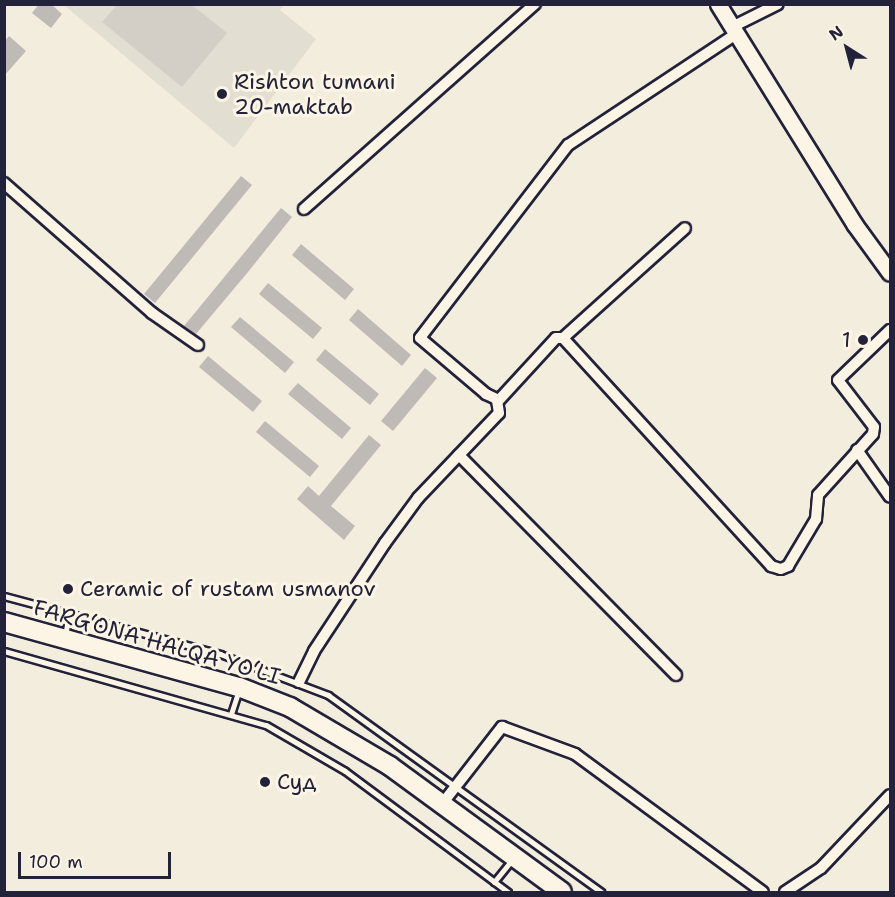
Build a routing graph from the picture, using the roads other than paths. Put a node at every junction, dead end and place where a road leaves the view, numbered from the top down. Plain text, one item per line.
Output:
1 (535, 4) edge
2 (718, 4) edge
3 (778, 4) edge
4 (734, 31) junction
5 (4, 183) edge
6 (304, 209) dead end
7 (685, 228) dead end
8 (891, 273) edge
9 (891, 330) edge
10 (563, 338) junction
11 (198, 345) dead end
12 (498, 400) junction
13 (857, 450) junction
14 (459, 455) junction
15 (891, 497) edge
16 (4, 596) edge
17 (69, 614) junction
18 (4, 622) edge
19 (64, 639) junction
20 (4, 651) edge
21 (676, 675) dead end
22 (299, 682) junction
23 (239, 687) junction
24 (231, 714) junction
25 (456, 784) junction
26 (891, 795) edge
27 (442, 804) junction
28 (515, 857) junction
29 (494, 882) junction
30 (508, 892) edge
31 (562, 892) edge
32 (601, 892) edge
33 (763, 892) edge
34 (785, 892) edge

1 - 6 street
2 - 4 street
3 - 4 street
4 - 8 street
4 - 12 street
5 - 11 street
7 - 10 street
9 - 13 street
10 - 12 street
10 - 13 street
12 - 14 street
13 - 15 street
14 - 21 street
14 - 22 street
16 - 17 lane
17 - 19 lane
17 - 22 lane
18 - 19 main road, FARG‘ONA HALQA YO‘LI
19 - 23 main road, FARG‘ONA HALQA YO‘LI
20 - 24 lane
22 - 25 lane
23 - 24 lane
23 - 27 main road, FARG‘ONA HALQA YO‘LI
24 - 29 lane
25 - 27 street
25 - 32 lane
25 - 33 street
26 - 34 street
27 - 28 main road, FARG‘ONA HALQA YO‘LI
28 - 29 lane
28 - 31 main road, FARG‘ONA HALQA YO‘LI
29 - 30 lane

